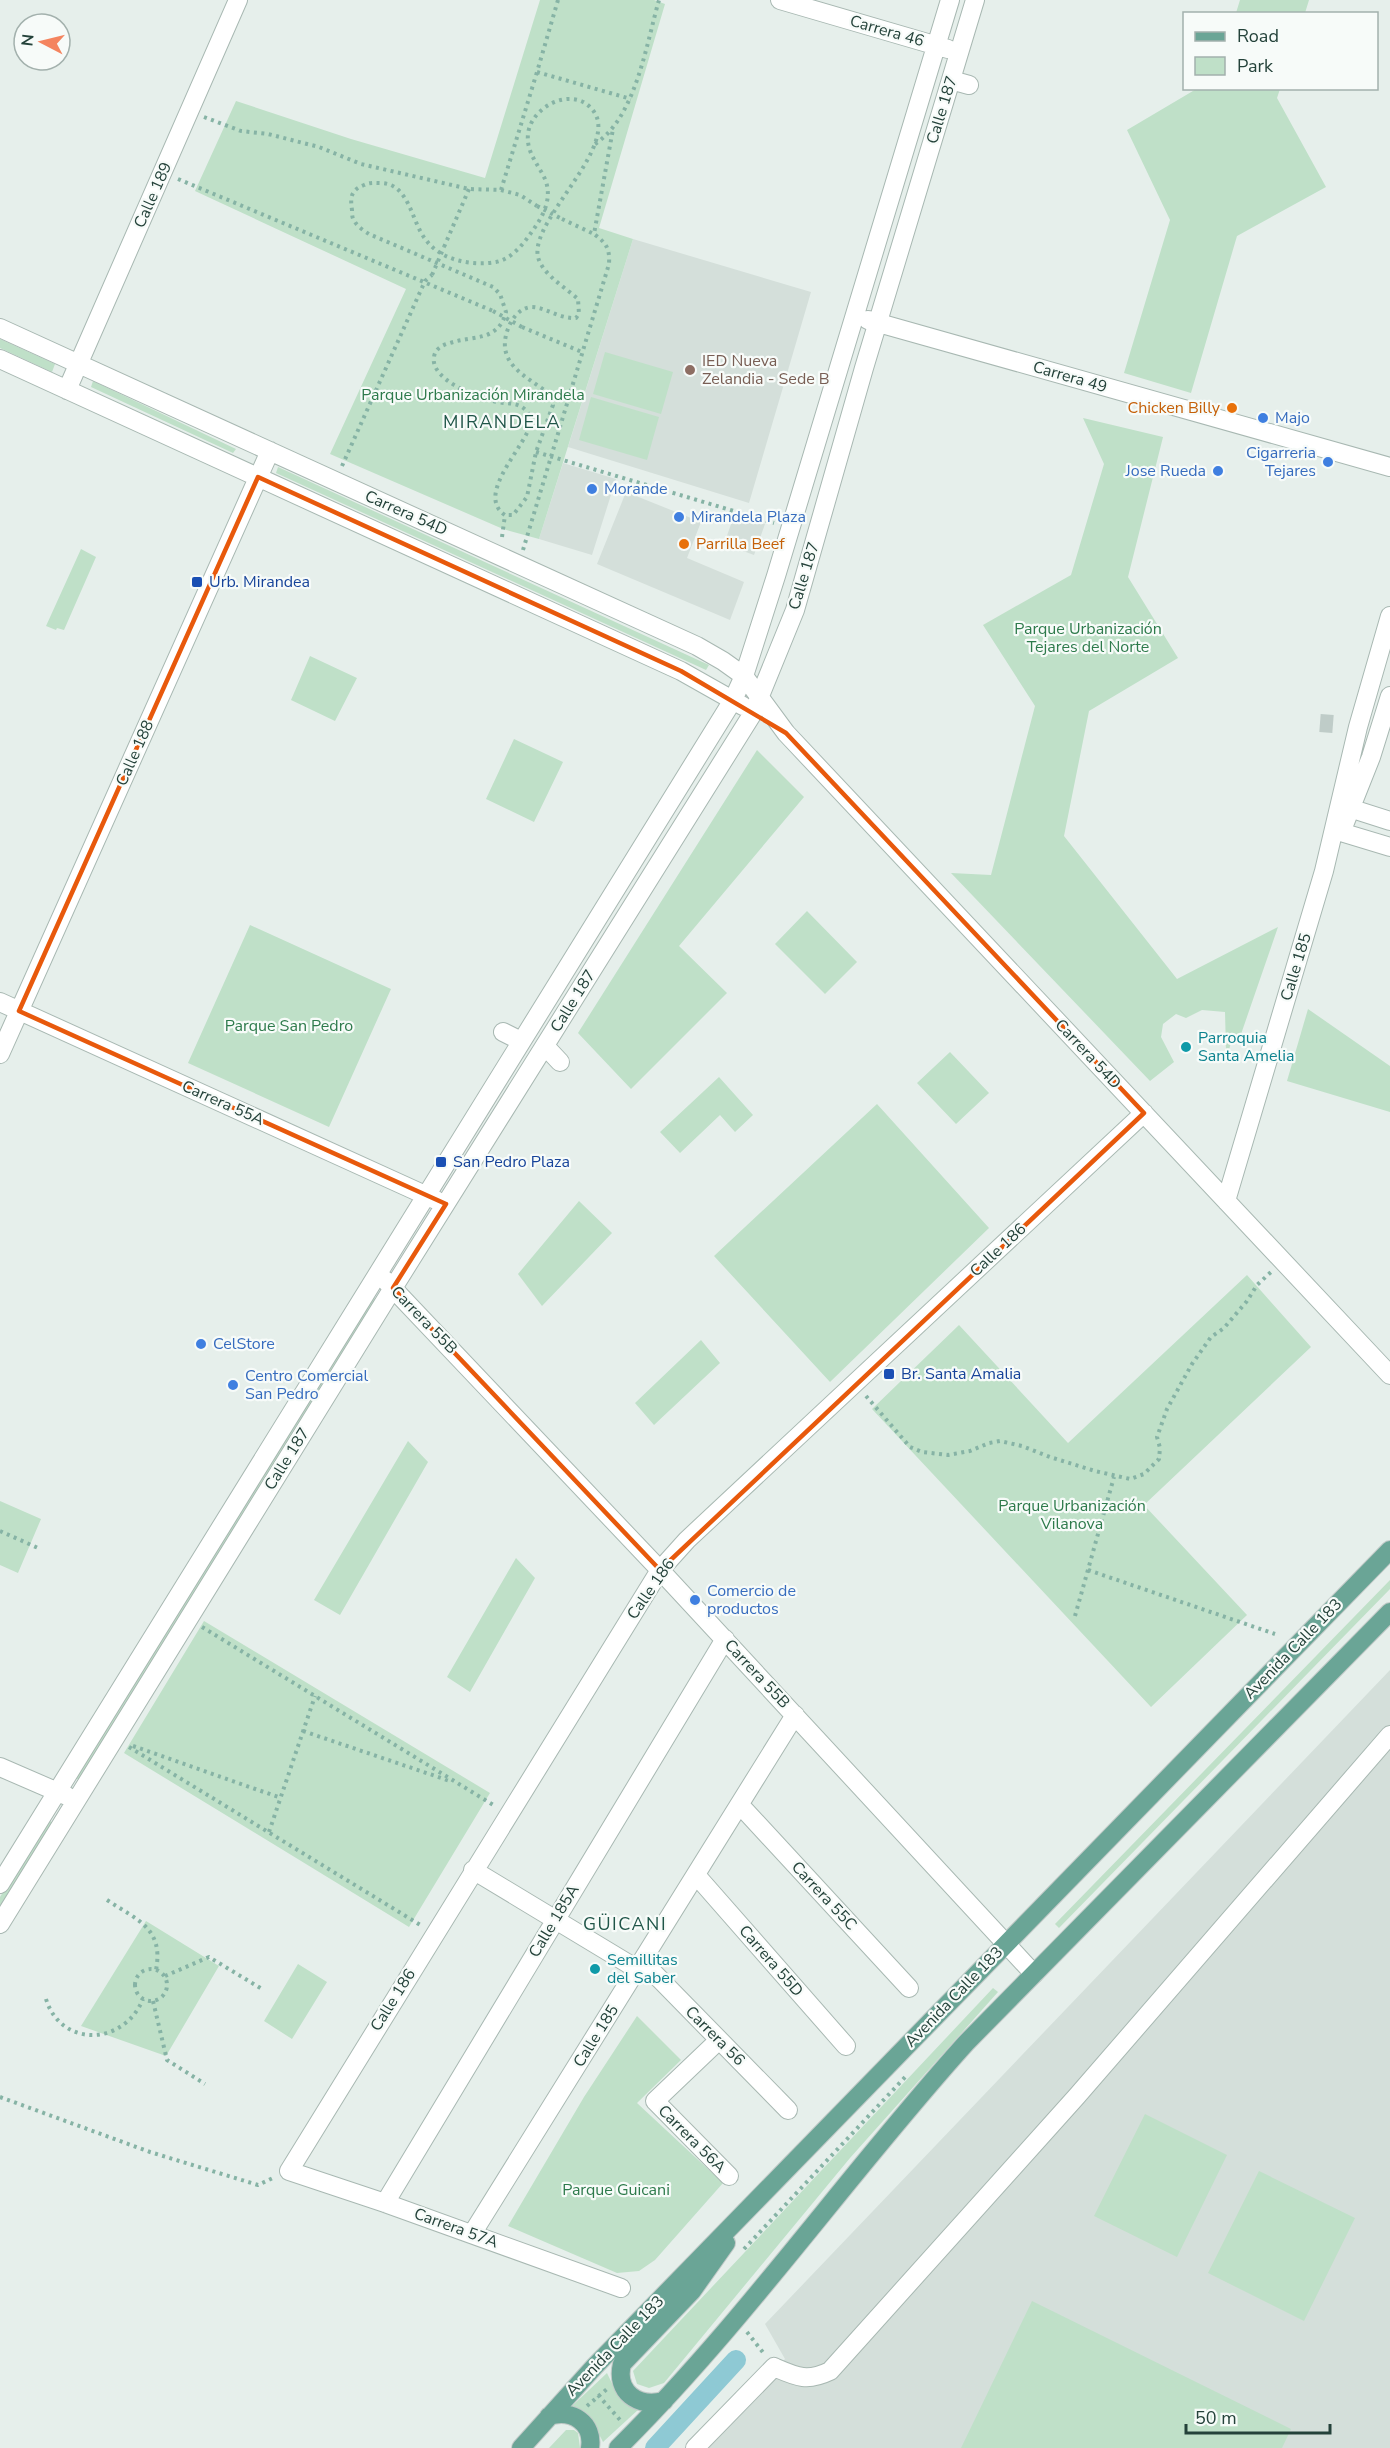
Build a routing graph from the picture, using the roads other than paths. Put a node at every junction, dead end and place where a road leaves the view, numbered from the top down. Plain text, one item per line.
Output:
1 (238, 0) edge
2 (780, 0) edge
3 (950, 0) edge
4 (975, 0) edge
5 (936, 46) junction
6 (959, 53) junction
7 (951, 80) junction
8 (969, 85) dead end
9 (855, 316) junction
10 (878, 322) junction
11 (0, 328) edge
12 (0, 358) edge
13 (79, 364) junction
14 (68, 390) junction
15 (270, 452) junction
16 (1390, 467) edge
17 (258, 477) junction
18 (1390, 616) edge
19 (744, 676) junction
20 (1390, 696) edge
21 (733, 700) junction
22 (756, 704) junction
23 (1346, 806) junction
24 (1390, 820) edge
25 (1338, 831) junction
26 (1390, 847) edge
27 (0, 1002) edge
28 (19, 1011) junction
29 (503, 1032) dead end
30 (521, 1041) junction
31 (545, 1046) junction
32 (0, 1054) edge
33 (560, 1062) dead end
34 (1144, 1113) junction
35 (425, 1195) junction
36 (1226, 1201) junction
37 (446, 1204) junction
38 (377, 1272) junction
39 (393, 1288) junction
40 (1390, 1376) edge
41 (1390, 1550) edge
42 (660, 1570) junction
43 (1390, 1612) edge
44 (725, 1639) junction
45 (795, 1715) junction
46 (1390, 1735) edge
47 (0, 1767) edge
48 (57, 1792) junction
49 (77, 1801) junction
50 (740, 1805) junction
51 (473, 1870) junction
52 (696, 1875) junction
53 (0, 1884) edge
54 (555, 1919) junction
55 (0, 1924) edge
56 (1006, 1943) junction
57 (640, 1965) junction
58 (1034, 1974) junction
59 (909, 1988) dead end
60 (719, 2040) junction
61 (846, 2046) dead end
62 (788, 2110) dead end
63 (289, 2171) joint
64 (729, 2176) dead end
65 (754, 2202) junction
66 (386, 2203) junction
67 (472, 2234) junction
68 (621, 2288) dead end
69 (664, 2401) junction
70 (549, 2416) junction
71 (520, 2448) edge
72 (590, 2448) edge
73 (618, 2448) edge
74 (695, 2448) edge

1 - 13 street, Calle 189
2 - 5 street, Carrera 46
3 - 5 street, Calle 187
4 - 6 street, Calle 187
5 - 6 street, Carrera 46
5 - 9 street, Calle 187
6 - 7 street, Calle 187
7 - 8 street
7 - 10 street, Calle 187
9 - 10 street, Carrera 49
9 - 19 street, Calle 187
10 - 16 street, Carrera 49
10 - 22 street, Calle 187
11 - 13 street, Carrera 54D
12 - 14 street, Carrera 54D
13 - 14 street, Calle 189
13 - 15 street, Carrera 54D
14 - 17 street, Carrera 54D
15 - 17 street, Calle 188
15 - 19 street, Carrera 54D
17 - 21 street, Carrera 54D
17 - 28 street, Calle 188
18 - 23 street, Calle 185
19 - 21 street, Calle 187
19 - 22 street, Carrera 54D
20 - 23 street, Calle 185
21 - 22 street, Carrera 54D
21 - 30 street, Calle 187
22 - 31 street, Calle 187
22 - 34 street, Carrera 54D
23 - 24 street
23 - 25 street, Calle 185
25 - 26 street
25 - 36 street, Calle 185
27 - 28 street, Carrera 55A
28 - 32 street, Calle 188
28 - 35 street, Carrera 55A
29 - 30 street
30 - 35 street, Calle 187
31 - 33 street
31 - 37 street, Calle 187
34 - 36 street, Carrera 54D
34 - 42 street, Calle 186
35 - 37 street, Carrera 55A
35 - 38 street, Calle 187
36 - 40 street, Carrera 54D
37 - 39 street, Calle 187
38 - 39 street, Carrera 55B
38 - 48 street, Calle 187
39 - 42 street, Carrera 55B
39 - 49 street, Calle 187
41 - 56 main road, Avenida Calle 183
42 - 44 street, Carrera 55B
42 - 51 street, Calle 186
43 - 58 main road
44 - 45 street, Carrera 55B
44 - 54 street, Calle 185A
45 - 50 street, Calle 185
45 - 56 street, Carrera 55B
46 - 74 street
47 - 48 street
48 - 49 street
48 - 53 street, Calle 187
49 - 55 street, Calle 187
50 - 52 street, Calle 185
50 - 59 street, Carrera 55C
51 - 54 street, Carrera 56
51 - 63 street, Calle 186
52 - 57 street, Calle 185
52 - 61 street, Carrera 55D
54 - 57 street, Carrera 56
54 - 66 street, Calle 185A
56 - 58 street, Carrera 55B
56 - 65 main road, Avenida Calle 183
57 - 60 street, Carrera 56
57 - 67 street, Calle 185
58 - 69 main road
60 - 62 street, Carrera 56
60 - 64 street, Carrera 56A
63 - 66 street, Carrera 57A
65 - 69 main road
65 - 70 main road, Avenida Calle 183
66 - 67 street, Carrera 57A
67 - 68 street, Carrera 57A
69 - 73 main road
70 - 71 main road, Avenida Calle 183
70 - 72 main road

